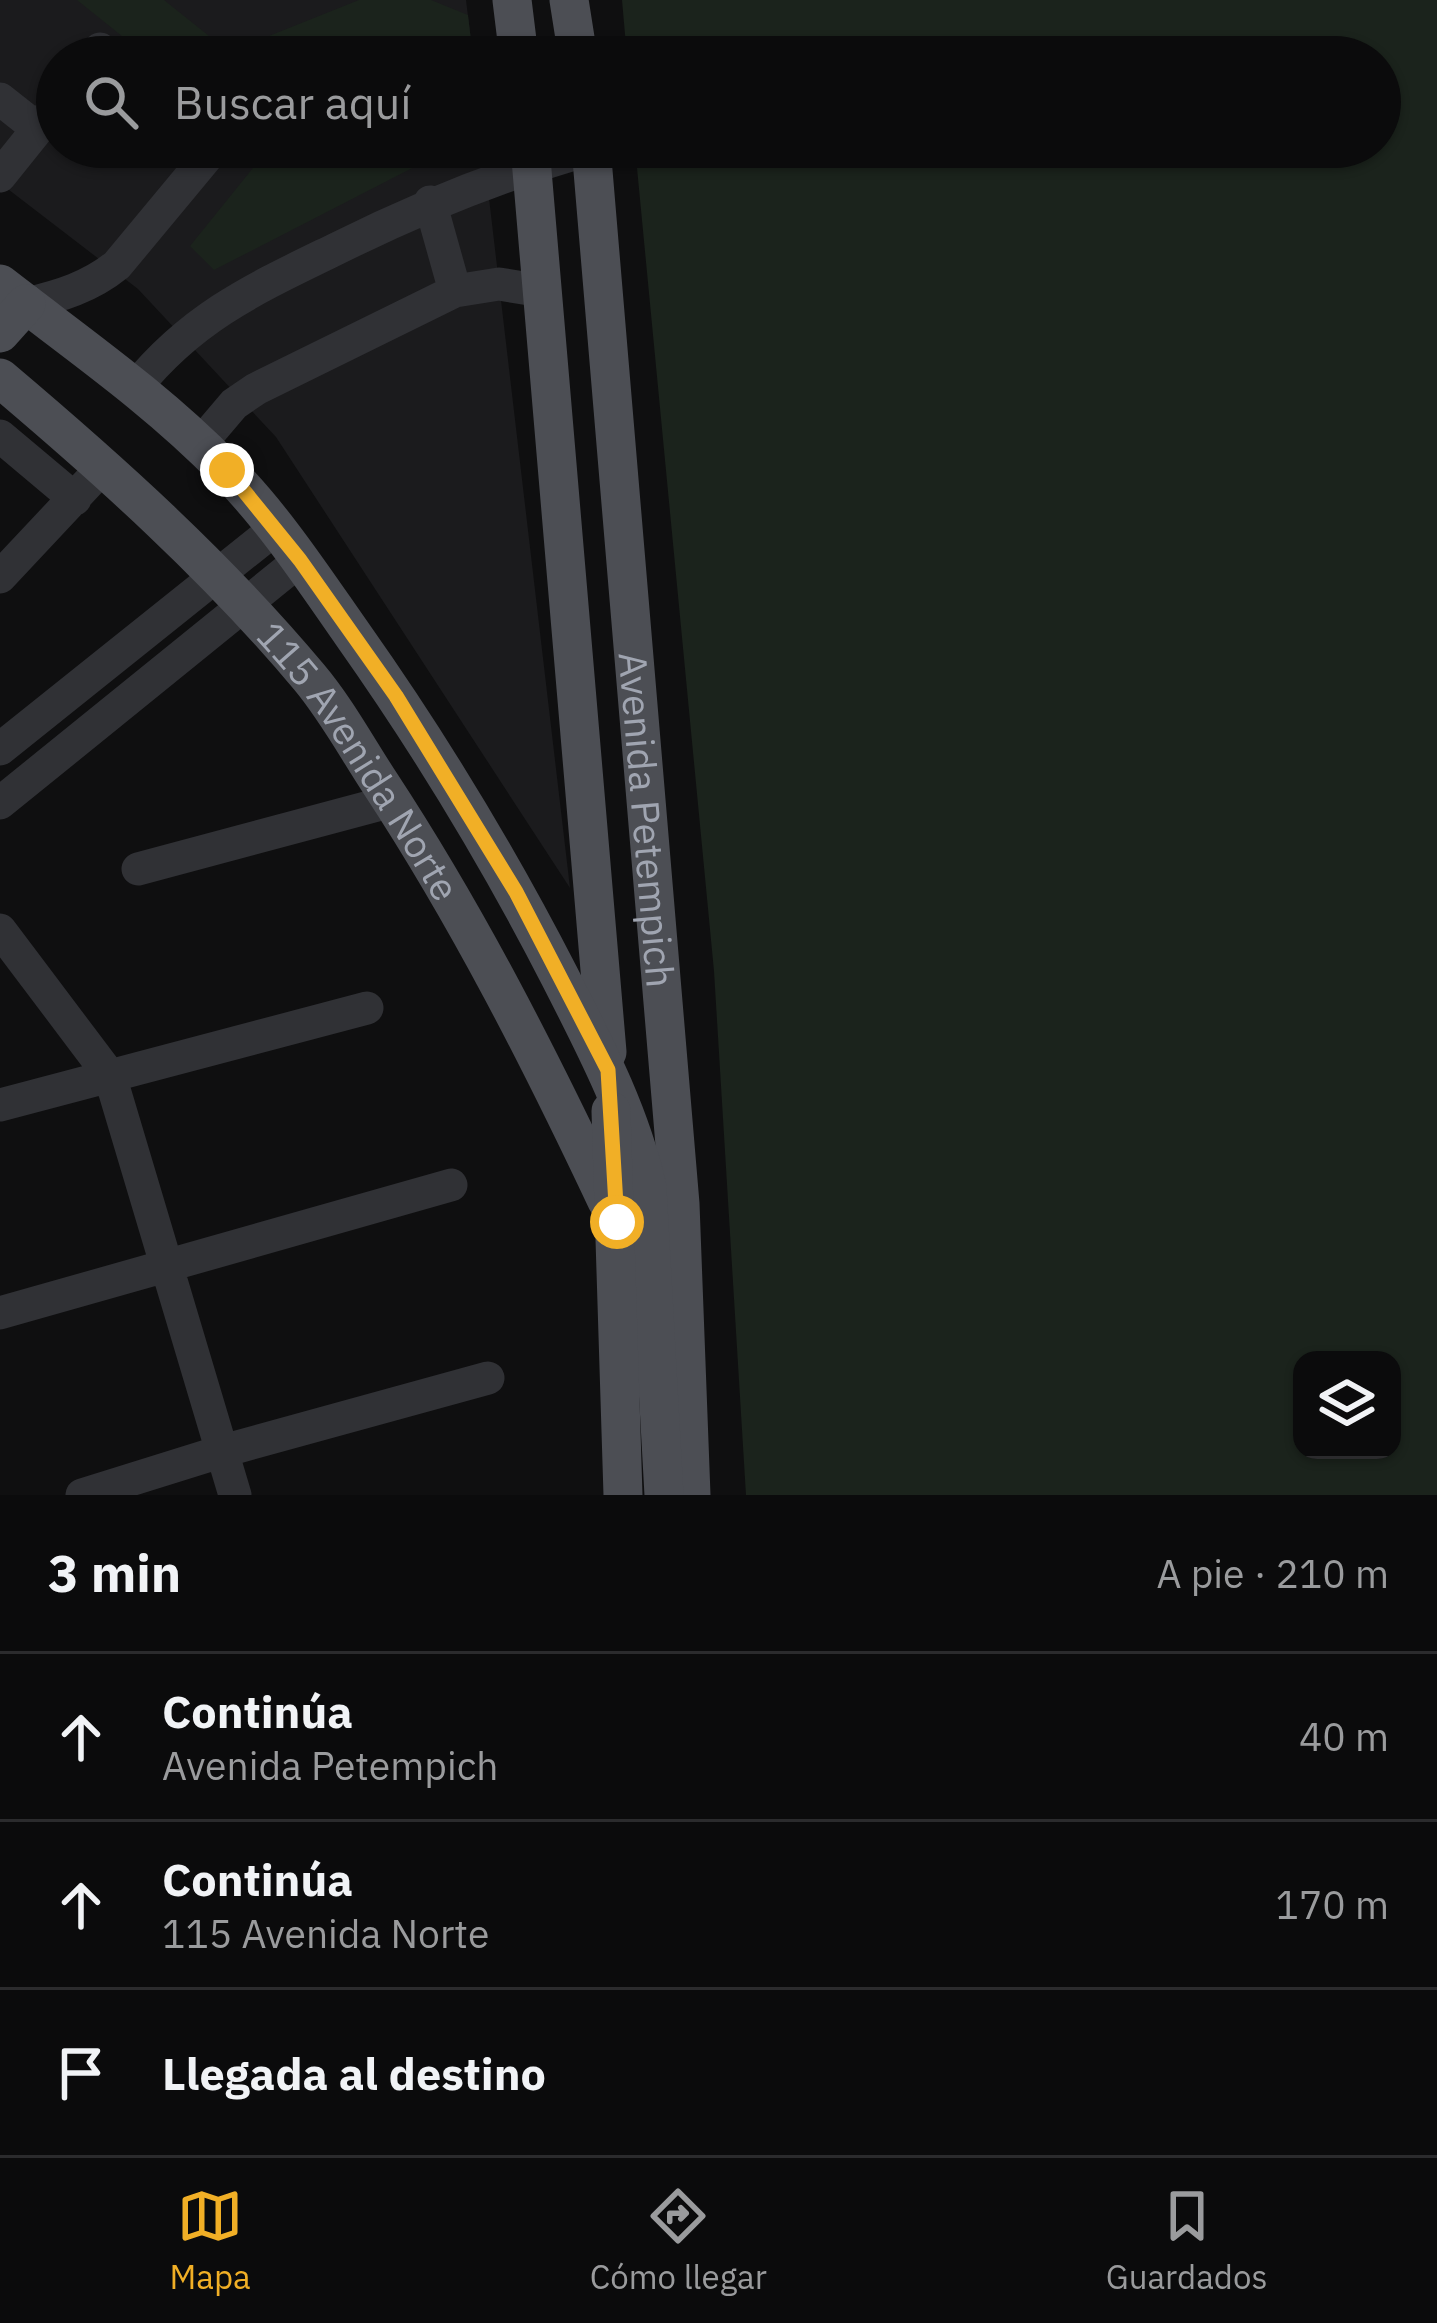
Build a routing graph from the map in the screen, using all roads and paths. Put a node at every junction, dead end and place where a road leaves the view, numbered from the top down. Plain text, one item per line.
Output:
1 (512, 0) edge
2 (569, 0) edge
3 (516, 36) edge
4 (575, 36) edge
5 (0, 99) edge
6 (36, 112) edge
7 (36, 132) edge
8 (198, 168) edge
9 (505, 168) edge
10 (532, 168) edge
11 (593, 168) edge
12 (0, 176) edge
13 (430, 202) junction
14 (454, 291) junction
15 (542, 291) junction
16 (9, 307) edge
17 (0, 378) edge
18 (135, 388) junction
19 (0, 436) edge
20 (200, 444) junction
21 (104, 466) junction
22 (75, 499) junction
23 (275, 529) junction
24 (300, 560) junction
25 (218, 576) junction
26 (0, 577) edge
27 (245, 605) junction
28 (0, 749) edge
29 (392, 801) junction
30 (0, 803) edge
31 (138, 869) dead end
32 (0, 929) edge
33 (367, 1008) dead end
34 (608, 1070) junction
35 (110, 1076) junction
36 (0, 1106) edge
37 (451, 1185) dead end
38 (617, 1222) junction
39 (166, 1266) junction
40 (0, 1313) edge
41 (488, 1378) dead end
42 (223, 1450) junction
43 (82, 1495) edge
44 (235, 1495) edge
45 (623, 1495) edge
46 (664, 1495) edge
47 (691, 1495) edge

1 - 3 main road
2 - 4 main road
5 - 6 street
7 - 12 street
8 - 16 street
9 - 13 street
10 - 15 main road, Avenida Petempich
11 - 47 main road, Avenida Petempich
13 - 14 street
13 - 18 street
14 - 15 street
14 - 20 street
15 - 34 main road, Avenida Petempich
16 - 18 main road, 115 Avenida Norte
17 - 21 main road, 115 Avenida Norte
18 - 20 main road, 115 Avenida Norte
19 - 22 street
20 - 23 main road, 115 Avenida Norte
21 - 22 street
21 - 25 main road, 115 Avenida Norte
22 - 26 street
23 - 24 main road, 115 Avenida Norte
23 - 25 street
24 - 27 street
24 - 34 main road, 115 Avenida Norte
25 - 27 main road, 115 Avenida Norte
25 - 28 street
27 - 29 main road, 115 Avenida Norte
27 - 30 street
29 - 31 street
29 - 38 main road, 115 Avenida Norte
32 - 35 street
33 - 35 street
34 - 38 main road, Avenida Petempich
34 - 46 main road
35 - 36 street
35 - 39 street
37 - 39 street
38 - 45 main road, Avenida Petempich
39 - 40 street
39 - 42 street
41 - 42 street
42 - 43 street
42 - 44 street

